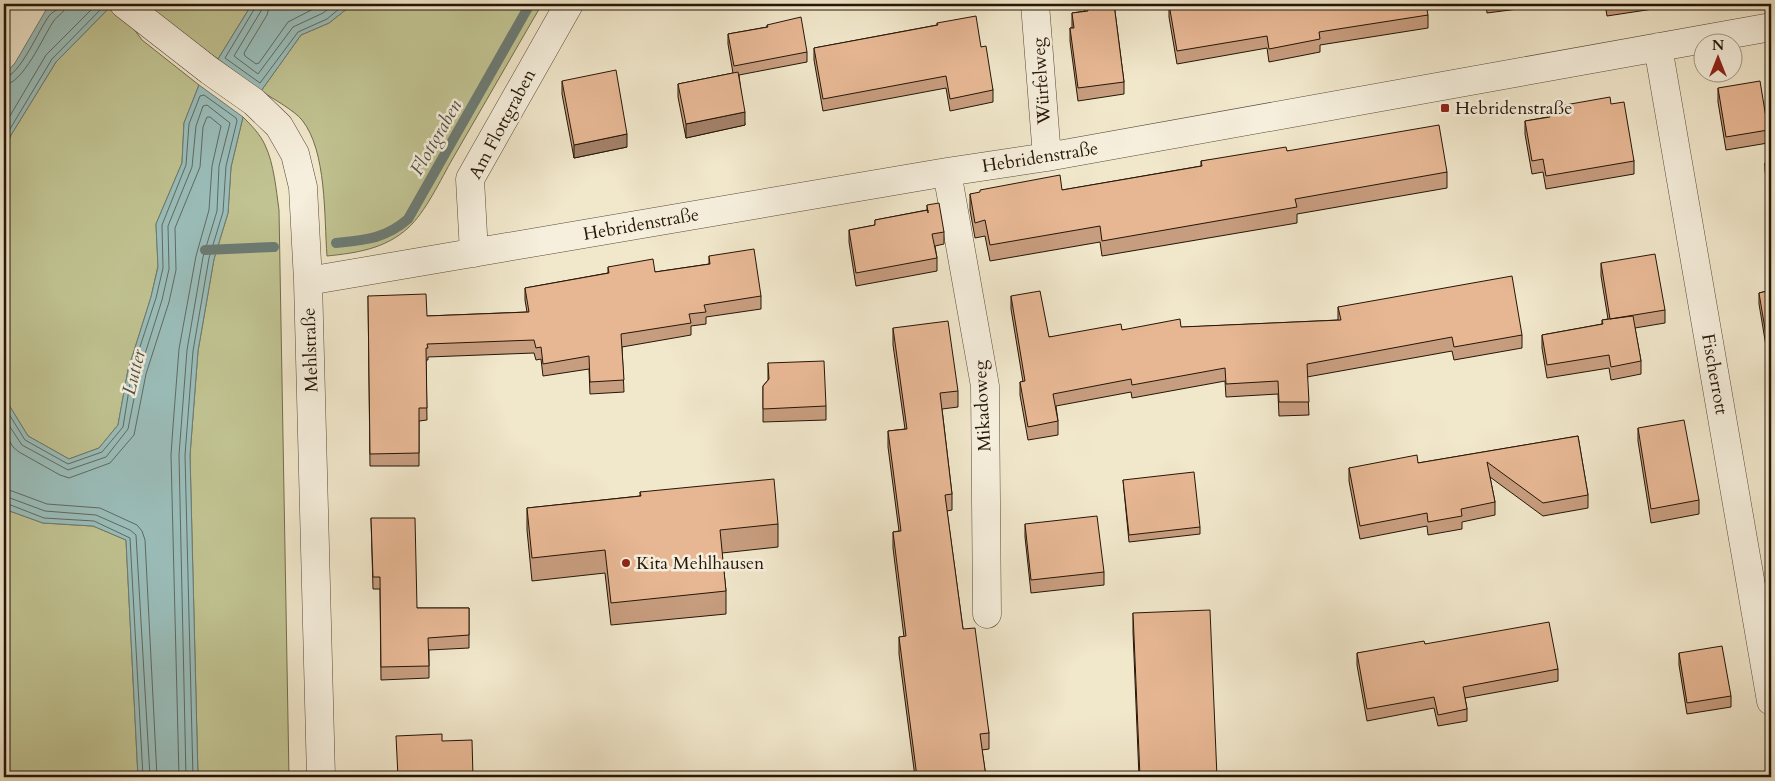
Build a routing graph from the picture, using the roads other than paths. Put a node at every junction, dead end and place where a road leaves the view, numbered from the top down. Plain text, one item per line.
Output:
1 (570, 4) edge
2 (1035, 4) edge
3 (126, 5) edge
4 (1771, 27) edge
5 (1658, 47) junction
6 (1047, 157) junction
7 (948, 172) junction
8 (474, 253) junction
9 (308, 281) junction
10 (987, 614) dead end
11 (1771, 701) edge
12 (321, 777) edge

1 - 8 street, Am Flottgraben
2 - 6 street, Würfelweg
3 - 9 street, Mehlstraße
4 - 5 street, Hebridenstraße
5 - 6 street, Hebridenstraße
5 - 11 street, Fischerrott
6 - 7 street, Hebridenstraße
7 - 8 street, Hebridenstraße
7 - 10 street, Mikadoweg
8 - 9 street, Hebridenstraße
9 - 12 street, Mehlstraße

